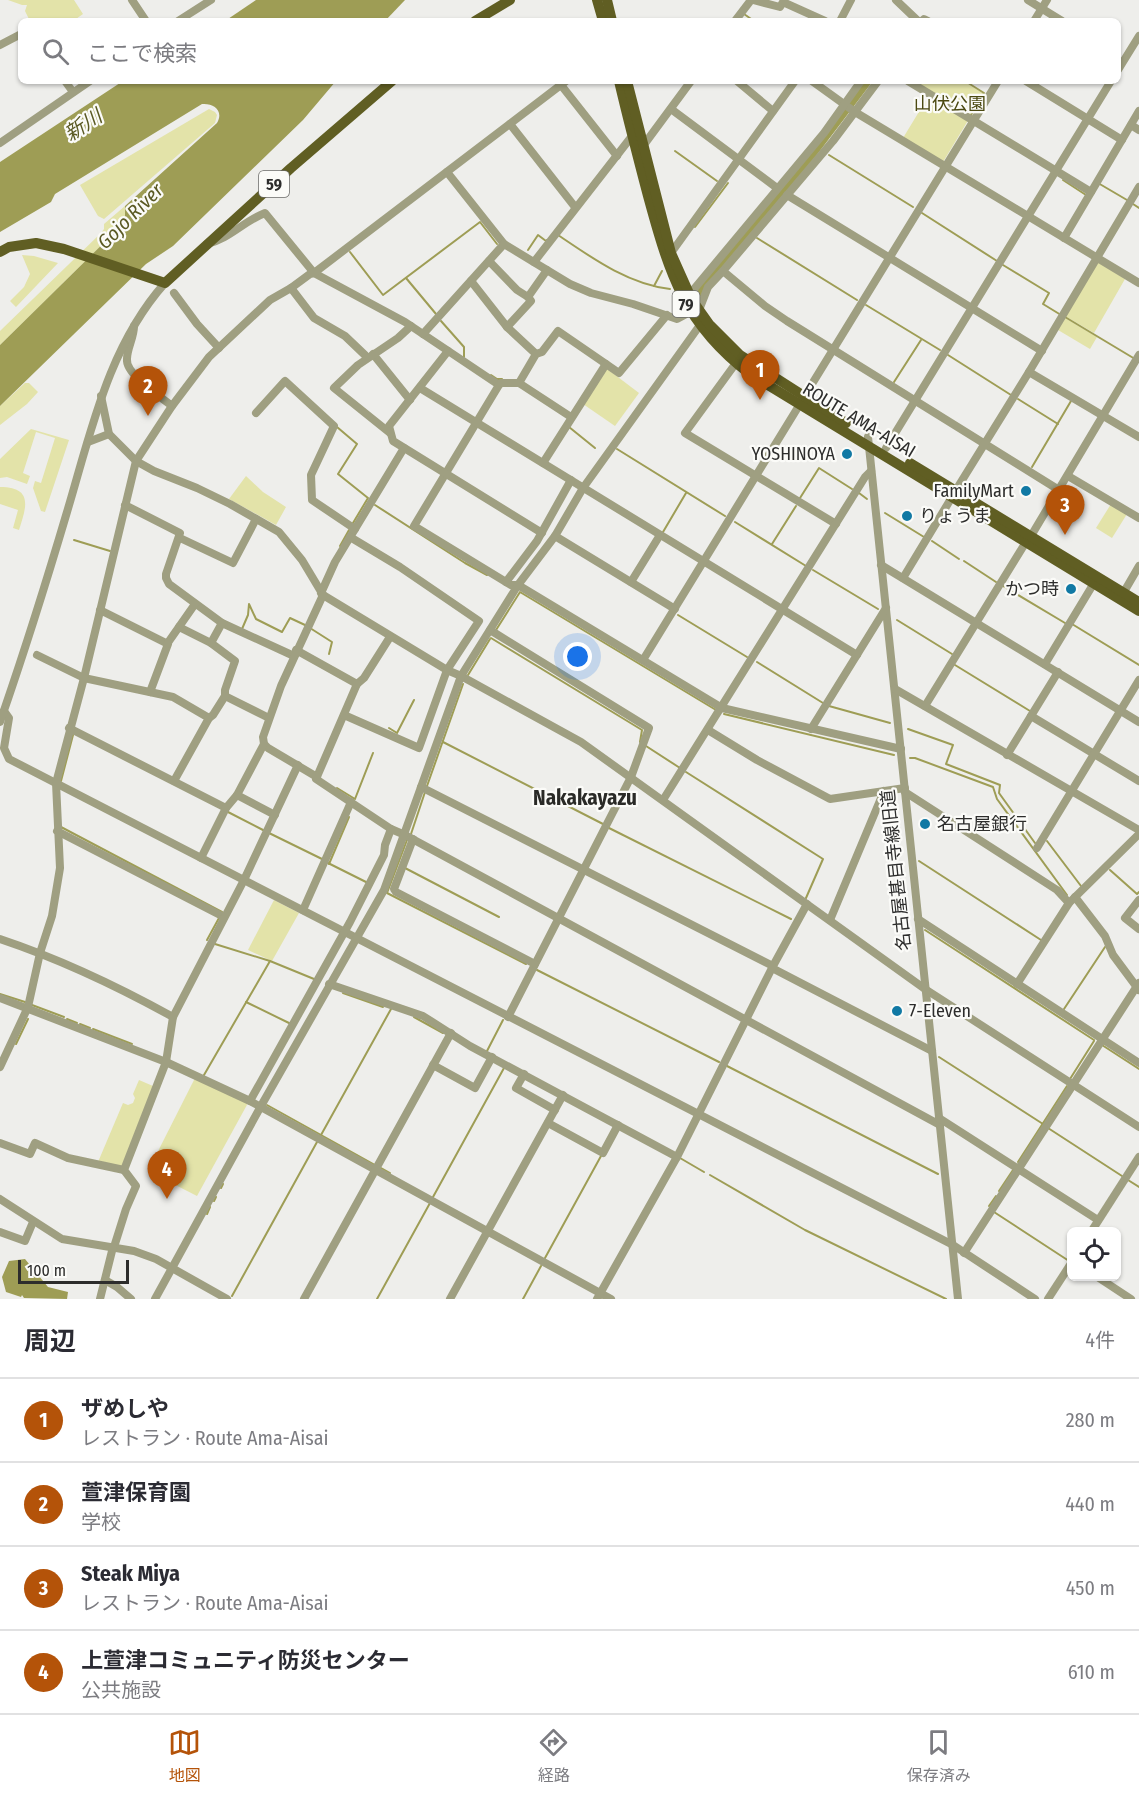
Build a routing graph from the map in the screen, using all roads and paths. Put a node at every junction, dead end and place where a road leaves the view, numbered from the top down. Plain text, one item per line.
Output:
1 (132, 0) edge
2 (510, 0) edge
3 (597, 0) edge
4 (607, 0) edge
5 (752, 0) edge
6 (851, 0) edge
7 (896, 0) edge
8 (1028, 0) edge
9 (1047, 0) edge
10 (206, 1) edge
11 (1042, 9) junction
12 (144, 18) edge
13 (182, 18) edge
14 (480, 18) edge
15 (602, 18) edge
16 (611, 18) edge
17 (737, 18) edge
18 (818, 18) edge
19 (842, 18) edge
20 (915, 18) edge
21 (1036, 18) edge
22 (1057, 18) edge
23 (18, 36) edge
24 (1139, 36) edge
25 (0, 45) edge
26 (1121, 57) edge
27 (68, 84) edge
28 (85, 84) edge
29 (389, 84) edge
30 (563, 84) edge
31 (565, 84) edge
32 (620, 84) edge
33 (628, 84) edge
34 (689, 84) edge
35 (741, 84) edge
36 (793, 84) edge
37 (816, 84) edge
38 (860, 84) edge
39 (875, 84) edge
40 (913, 84) edge
41 (996, 84) edge
42 (1031, 84) edge
43 (1109, 84) edge
44 (73, 92) junction
45 (849, 108) junction
46 (671, 109) junction
47 (773, 111) junction
48 (1139, 111) edge
49 (1088, 119) junction
50 (974, 121) junction
51 (510, 124) junction
52 (1135, 127) edge
53 (632, 136) junction
54 (1122, 140) junction
55 (0, 142) edge
56 (643, 146) junction
57 (617, 156) junction
58 (739, 159) junction
59 (946, 166) junction
60 (1056, 171) junction
61 (447, 172) junction
62 (777, 188) junction
63 (1139, 188) edge
64 (1091, 192) junction
65 (787, 195) junction
66 (576, 207) junction
67 (1028, 217) junction
68 (1064, 238) junction
69 (207, 244) junction
70 (504, 244) junction
71 (0, 252) edge
72 (671, 253) junction
73 (891, 256) junction
74 (1097, 258) junction
75 (489, 261) junction
76 (534, 262) junction
77 (547, 270) junction
78 (723, 272) junction
79 (314, 273) junction
80 (471, 281) junction
81 (160, 282) junction
82 (1139, 283) edge
83 (291, 288) junction
84 (688, 292) junction
85 (174, 293) dead end
86 (528, 297) junction
87 (973, 308) junction
88 (695, 311) junction
89 (667, 315) junction
90 (134, 324) junction
91 (700, 325) junction
92 (411, 326) junction
93 (507, 327) junction
94 (423, 334) junction
95 (219, 348) junction
96 (833, 350) junction
97 (448, 351) junction
98 (1042, 351) junction
99 (536, 354) junction
100 (1139, 355) edge
101 (370, 356) junction
102 (736, 363) junction
103 (606, 364) junction
104 (1029, 372) junction
105 (519, 383) junction
106 (499, 385) junction
107 (420, 388) junction
108 (102, 396) junction
109 (410, 400) junction
110 (802, 401) junction
111 (915, 402) junction
112 (172, 406) junction
113 (256, 413) dead end
114 (1103, 416) junction
115 (571, 417) junction
116 (476, 422) junction
117 (391, 433) junction
118 (109, 434) junction
119 (1139, 437) edge
120 (868, 441) junction
121 (88, 442) junction
122 (985, 445) junction
123 (404, 448) junction
124 (886, 448) junction
125 (136, 461) junction
126 (543, 463) junction
127 (871, 471) junction
128 (445, 473) junction
129 (756, 476) junction
130 (1068, 476) junction
131 (571, 480) junction
132 (583, 488) junction
133 (1059, 490) junction
134 (954, 493) junction
135 (125, 505) junction
136 (1139, 518) edge
137 (256, 519) junction
138 (836, 524) junction
139 (355, 529) junction
140 (542, 533) junction
141 (660, 535) junction
142 (555, 536) junction
143 (350, 537) junction
144 (180, 538) junction
145 (1028, 539) junction
146 (704, 561) junction
147 (881, 565) junction
148 (1139, 566) edge
149 (903, 578) junction
150 (506, 582) junction
151 (631, 582) junction
152 (1094, 583) junction
153 (518, 585) junction
154 (322, 594) junction
155 (1122, 596) junction
156 (1139, 602) edge
157 (195, 604) junction
158 (886, 608) junction
159 (675, 609) junction
160 (100, 610) junction
161 (783, 610) junction
162 (1139, 611) edge
163 (222, 622) junction
164 (976, 622) junction
165 (179, 627) junction
166 (490, 630) junction
167 (390, 637) junction
168 (211, 643) junction
169 (167, 644) junction
170 (295, 653) junction
171 (37, 655) dead end
172 (857, 655) junction
173 (644, 660) junction
174 (1045, 664) junction
175 (447, 670) junction
176 (1058, 672) junction
177 (461, 676) junction
178 (84, 678) junction
179 (1139, 680) edge
180 (357, 684) junction
181 (895, 689) junction
182 (150, 692) junction
183 (225, 696) junction
184 (925, 706) junction
185 (722, 708) junction
186 (4, 711) junction
187 (1120, 711) junction
188 (344, 715) junction
189 (1031, 716) junction
190 (209, 718) junction
191 (269, 718) junction
192 (0, 722) edge
193 (1139, 722) edge
194 (69, 728) junction
195 (811, 729) junction
196 (708, 730) junction
197 (264, 744) junction
198 (901, 749) junction
199 (1094, 754) junction
200 (1007, 755) junction
201 (298, 765) junction
202 (317, 777) junction
203 (631, 777) junction
204 (174, 781) junction
205 (1139, 781) edge
206 (56, 783) junction
207 (421, 787) junction
208 (905, 790) junction
209 (884, 791) junction
210 (1072, 791) junction
211 (237, 795) junction
212 (663, 800) junction
213 (351, 802) junction
214 (226, 808) junction
215 (275, 814) junction
216 (391, 830) junction
217 (57, 831) junction
218 (1139, 832) edge
219 (409, 837) junction
220 (1037, 848) dead end
221 (201, 858) junction
222 (584, 869) junction
223 (244, 880) junction
224 (1072, 900) junction
225 (1139, 900) edge
226 (807, 904) junction
227 (303, 910) junction
228 (224, 917) junction
229 (559, 919) junction
230 (830, 920) junction
231 (918, 920) junction
232 (1139, 929) edge
233 (344, 933) junction
234 (0, 939) edge
235 (356, 939) junction
236 (40, 953) junction
237 (536, 964) junction
238 (772, 967) junction
239 (329, 984) junction
240 (1017, 984) junction
241 (1138, 986) edge
242 (925, 989) junction
243 (0, 998) edge
244 (28, 1007) junction
245 (173, 1017) junction
246 (508, 1017) junction
247 (745, 1021) junction
248 (451, 1033) junction
249 (1101, 1038) junction
250 (932, 1051) junction
251 (492, 1057) junction
252 (166, 1062) junction
253 (1139, 1063) edge
254 (433, 1065) junction
255 (0, 1067) edge
256 (524, 1074) junction
257 (1072, 1084) junction
258 (563, 1095) junction
259 (250, 1101) junction
260 (261, 1106) junction
261 (555, 1110) junction
262 (698, 1115) junction
263 (939, 1122) junction
264 (548, 1123) junction
265 (618, 1125) junction
266 (1139, 1127) edge
267 (0, 1143) edge
268 (677, 1157) junction
269 (1139, 1157) edge
270 (1018, 1168) junction
271 (375, 1169) junction
272 (124, 1170) junction
273 (0, 1199) edge
274 (1098, 1220) junction
275 (33, 1222) junction
276 (1094, 1227) edge
277 (488, 1231) junction
278 (0, 1232) edge
279 (953, 1245) junction
280 (114, 1247) junction
281 (964, 1253) junction
282 (1067, 1268) edge
283 (172, 1269) junction
284 (105, 1280) junction
285 (1104, 1281) edge
286 (598, 1296) edge
287 (100, 1299) edge
288 (131, 1299) edge
289 (155, 1299) edge
290 (227, 1299) edge
291 (304, 1299) edge
292 (450, 1299) edge
293 (610, 1299) edge
294 (958, 1299) edge
295 (1035, 1299) edge
296 (1048, 1299) edge
297 (1131, 1299) edge

1 - 12 street
2 - 14 main road
3 - 15 main road
4 - 16 main road
5 - 17 street
5 - 18 street
6 - 19 street
7 - 20 street
8 - 11 street
9 - 11 street
10 - 13 street
11 - 21 street
11 - 22 street
23 - 25 street
24 - 26 street
27 - 44 street
28 - 44 street
29 - 69 main road, 59
30 - 51 street
31 - 57 street
32 - 53 main road, ROUTE AMA-AISAI / 79
33 - 56 main road, ROUTE AMA-AISAI / 79
34 - 46 street
35 - 47 street
36 - 47 street
37 - 45 street
38 - 45 street
39 - 45 street
40 - 50 street
41 - 50 street
42 - 49 street
43 - 49 street
44 - 55 street
45 - 59 street
45 - 62 street
45 - 65 street
46 - 56 street
46 - 58 street
47 - 58 street
48 - 52 street
49 - 54 street
49 - 60 street
50 - 59 street
50 - 60 street
51 - 61 street
51 - 66 street
52 - 54 street
53 - 57 street
53 - 88 main road, ROUTE AMA-AISAI / 79
54 - 64 street
56 - 72 main road, ROUTE AMA-AISAI / 79
57 - 66 street
58 - 62 street
58 - 72 street
59 - 67 street
59 - 73 street
60 - 64 street
60 - 67 street
61 - 70 street
61 - 79 street
62 - 84 street
63 - 74 street
64 - 68 street
65 - 73 street
65 - 78 street
66 - 76 street
67 - 68 street
67 - 87 street
68 - 74 street
69 - 79 street
69 - 81 main road, 59
70 - 75 street
70 - 76 street
71 - 81 main road
72 - 84 main road, ROUTE AMA-AISAI / 79
73 - 87 street
73 - 96 street
74 - 82 street
74 - 98 street
75 - 80 street
75 - 86 street
76 - 77 street
77 - 86 street
77 - 89 street
78 - 88 street
78 - 96 street
79 - 83 street
79 - 92 street
80 - 93 street
80 - 94 street
81 - 90 street
83 - 95 street
83 - 101 street
84 - 88 main road, ROUTE AMA-AISAI / 79
85 - 95 street
86 - 93 street
87 - 98 street
87 - 111 street
88 - 89 street
88 - 91 main road, ROUTE AMA-AISAI / 79
88 - 110 main road, ROUTE AMA-AISAI / 79
89 - 103 street
90 - 108 street
90 - 112 street
91 - 102 main road, ROUTE AMA-AISAI / 79
91 - 132 street
92 - 94 street
92 - 101 street
93 - 99 street
94 - 97 street
95 - 112 street
96 - 110 street
96 - 111 street
97 - 106 street
97 - 107 street
98 - 104 street
99 - 103 street
99 - 105 street
100 - 114 street
101 - 109 street
101 - 117 street
102 - 110 main road, ROUTE AMA-AISAI / 79
102 - 129 street
103 - 115 street
104 - 114 street
104 - 122 street
105 - 106 street
105 - 115 street
106 - 116 street
107 - 109 street
107 - 116 street
108 - 118 street
108 - 121 street
109 - 117 street
110 - 120 main road, ROUTE AMA-AISAI / 79
110 - 129 street
111 - 122 street
111 - 124 street
112 - 125 street
113 - 139 street
114 - 119 street
114 - 130 street
115 - 126 street
116 - 126 street
116 - 128 street
117 - 123 street
118 - 121 street
118 - 125 street
120 - 124 main road, ROUTE AMA-AISAI / 79
120 - 127 street, 名古屋甚目寺線旧道
120 - 134 main road, ROUTE AMA-AISAI / 79
121 - 186 street
122 - 133 street
122 - 134 street
123 - 128 street
123 - 139 street
124 - 134 main road, ROUTE AMA-AISAI / 79
125 - 135 street
125 - 137 street
126 - 131 street
127 - 138 street
127 - 147 street, 名古屋甚目寺線旧道
128 - 140 street
128 - 150 street
129 - 138 street
129 - 146 street
130 - 133 street
130 - 136 street
131 - 132 street
131 - 140 street
132 - 141 street
132 - 142 street
133 - 145 street
134 - 145 main road, ROUTE AMA-AISAI / 79
134 - 149 street
135 - 144 street
135 - 160 street
137 - 144 street
137 - 154 street
138 - 161 street
139 - 143 street
140 - 150 street
141 - 146 street
141 - 151 street
142 - 151 street
142 - 153 street
143 - 154 street
143 - 175 street
144 - 157 street
145 - 152 main road, ROUTE AMA-AISAI / 79
145 - 155 main road, ROUTE AMA-AISAI / 79
145 - 164 street
146 - 159 street
146 - 161 street
147 - 149 street
147 - 158 street, 名古屋甚目寺線旧道
148 - 155 street
149 - 164 street
150 - 153 street
151 - 159 street
152 - 155 main road, ROUTE AMA-AISAI / 79
152 - 174 street
153 - 166 street
153 - 173 street
154 - 167 street
154 - 170 street
155 - 156 main road, ROUTE AMA-AISAI / 79
155 - 162 main road, ROUTE AMA-AISAI / 79
157 - 163 street
157 - 165 street
158 - 172 street
158 - 181 street, 名古屋甚目寺線旧道
159 - 173 street
160 - 169 street
160 - 178 street
161 - 172 street
161 - 185 street
163 - 168 street
163 - 170 street
164 - 174 street
164 - 184 street
165 - 168 street
165 - 169 street
166 - 177 street
166 - 203 street
167 - 175 street
167 - 180 street
168 - 183 street
169 - 182 street
170 - 180 street
170 - 191 street
171 - 178 street
172 - 195 street
173 - 185 street
174 - 176 street
175 - 177 street
175 - 188 street
176 - 187 street
176 - 189 street
177 - 203 street
177 - 207 street
178 - 182 street
178 - 194 street
179 - 187 street
180 - 188 street
181 - 184 street
181 - 198 street, 名古屋甚目寺線旧道
182 - 190 street
183 - 190 street
183 - 191 street
184 - 200 street
185 - 195 street
185 - 196 street
186 - 192 street
186 - 206 street
187 - 193 street
187 - 199 street
188 - 202 street
189 - 199 street
189 - 200 street
190 - 204 street
191 - 197 street
194 - 204 street
194 - 206 street
195 - 198 street
196 - 209 street
196 - 212 street
197 - 201 street
197 - 211 street
198 - 208 street, 名古屋甚目寺線旧道
199 - 205 street
199 - 210 street
200 - 210 street
201 - 202 street
201 - 215 street
202 - 213 street
203 - 212 street
203 - 222 street
204 - 214 street
206 - 217 street
206 - 221 street
207 - 219 street
207 - 222 street
208 - 209 street
208 - 224 street
208 - 231 street, 名古屋甚目寺線旧道
209 - 230 street
210 - 218 street
210 - 220 street
211 - 214 street
211 - 215 street
212 - 226 street
213 - 216 street
213 - 227 street
214 - 221 street
215 - 223 street
216 - 219 street
216 - 233 street
217 - 228 street
217 - 236 street
218 - 224 street
219 - 229 street
219 - 235 street
219 - 237 street
221 - 223 street
222 - 229 street
222 - 238 street
223 - 227 street
223 - 228 street
224 - 240 street
224 - 241 street
225 - 232 street
226 - 230 street
226 - 238 street
227 - 233 street
228 - 245 street
229 - 237 street
229 - 247 street
230 - 242 street
231 - 240 street
231 - 242 street, 名古屋甚目寺線旧道
233 - 235 street
233 - 259 street
234 - 236 street
235 - 239 street
235 - 246 street
236 - 244 street
236 - 245 street
237 - 246 street
238 - 247 street
238 - 250 street
239 - 248 street
239 - 260 street
240 - 249 street
241 - 249 street
242 - 250 street, 名古屋甚目寺線旧道
242 - 257 street
243 - 244 street
244 - 252 street
244 - 255 street
245 - 252 street
246 - 262 street
247 - 262 street
247 - 263 street
248 - 251 street
248 - 254 street
249 - 253 street
249 - 257 street
250 - 263 street, 名古屋甚目寺線旧道
251 - 254 street
251 - 256 street
252 - 259 street
252 - 272 street
254 - 271 street
256 - 258 street
256 - 261 street
257 - 266 street
257 - 270 street
258 - 261 street
258 - 265 street
259 - 260 street
260 - 271 street
260 - 283 street
261 - 264 street
262 - 268 street
262 - 279 street
263 - 270 street
263 - 279 street, 名古屋甚目寺線旧道
264 - 265 street
264 - 277 street
265 - 268 street
267 - 272 street
268 - 286 street
269 - 274 street
270 - 274 street
270 - 281 street
271 - 277 street
271 - 291 street
272 - 280 street
273 - 275 street
274 - 276 street
275 - 278 street
275 - 280 street
277 - 286 street
277 - 292 street
279 - 281 street
279 - 294 street, 名古屋甚目寺線旧道
280 - 283 street
280 - 284 street
281 - 295 street
282 - 296 street
283 - 289 street
283 - 290 street
284 - 287 street
284 - 288 street
285 - 297 street
286 - 293 street

